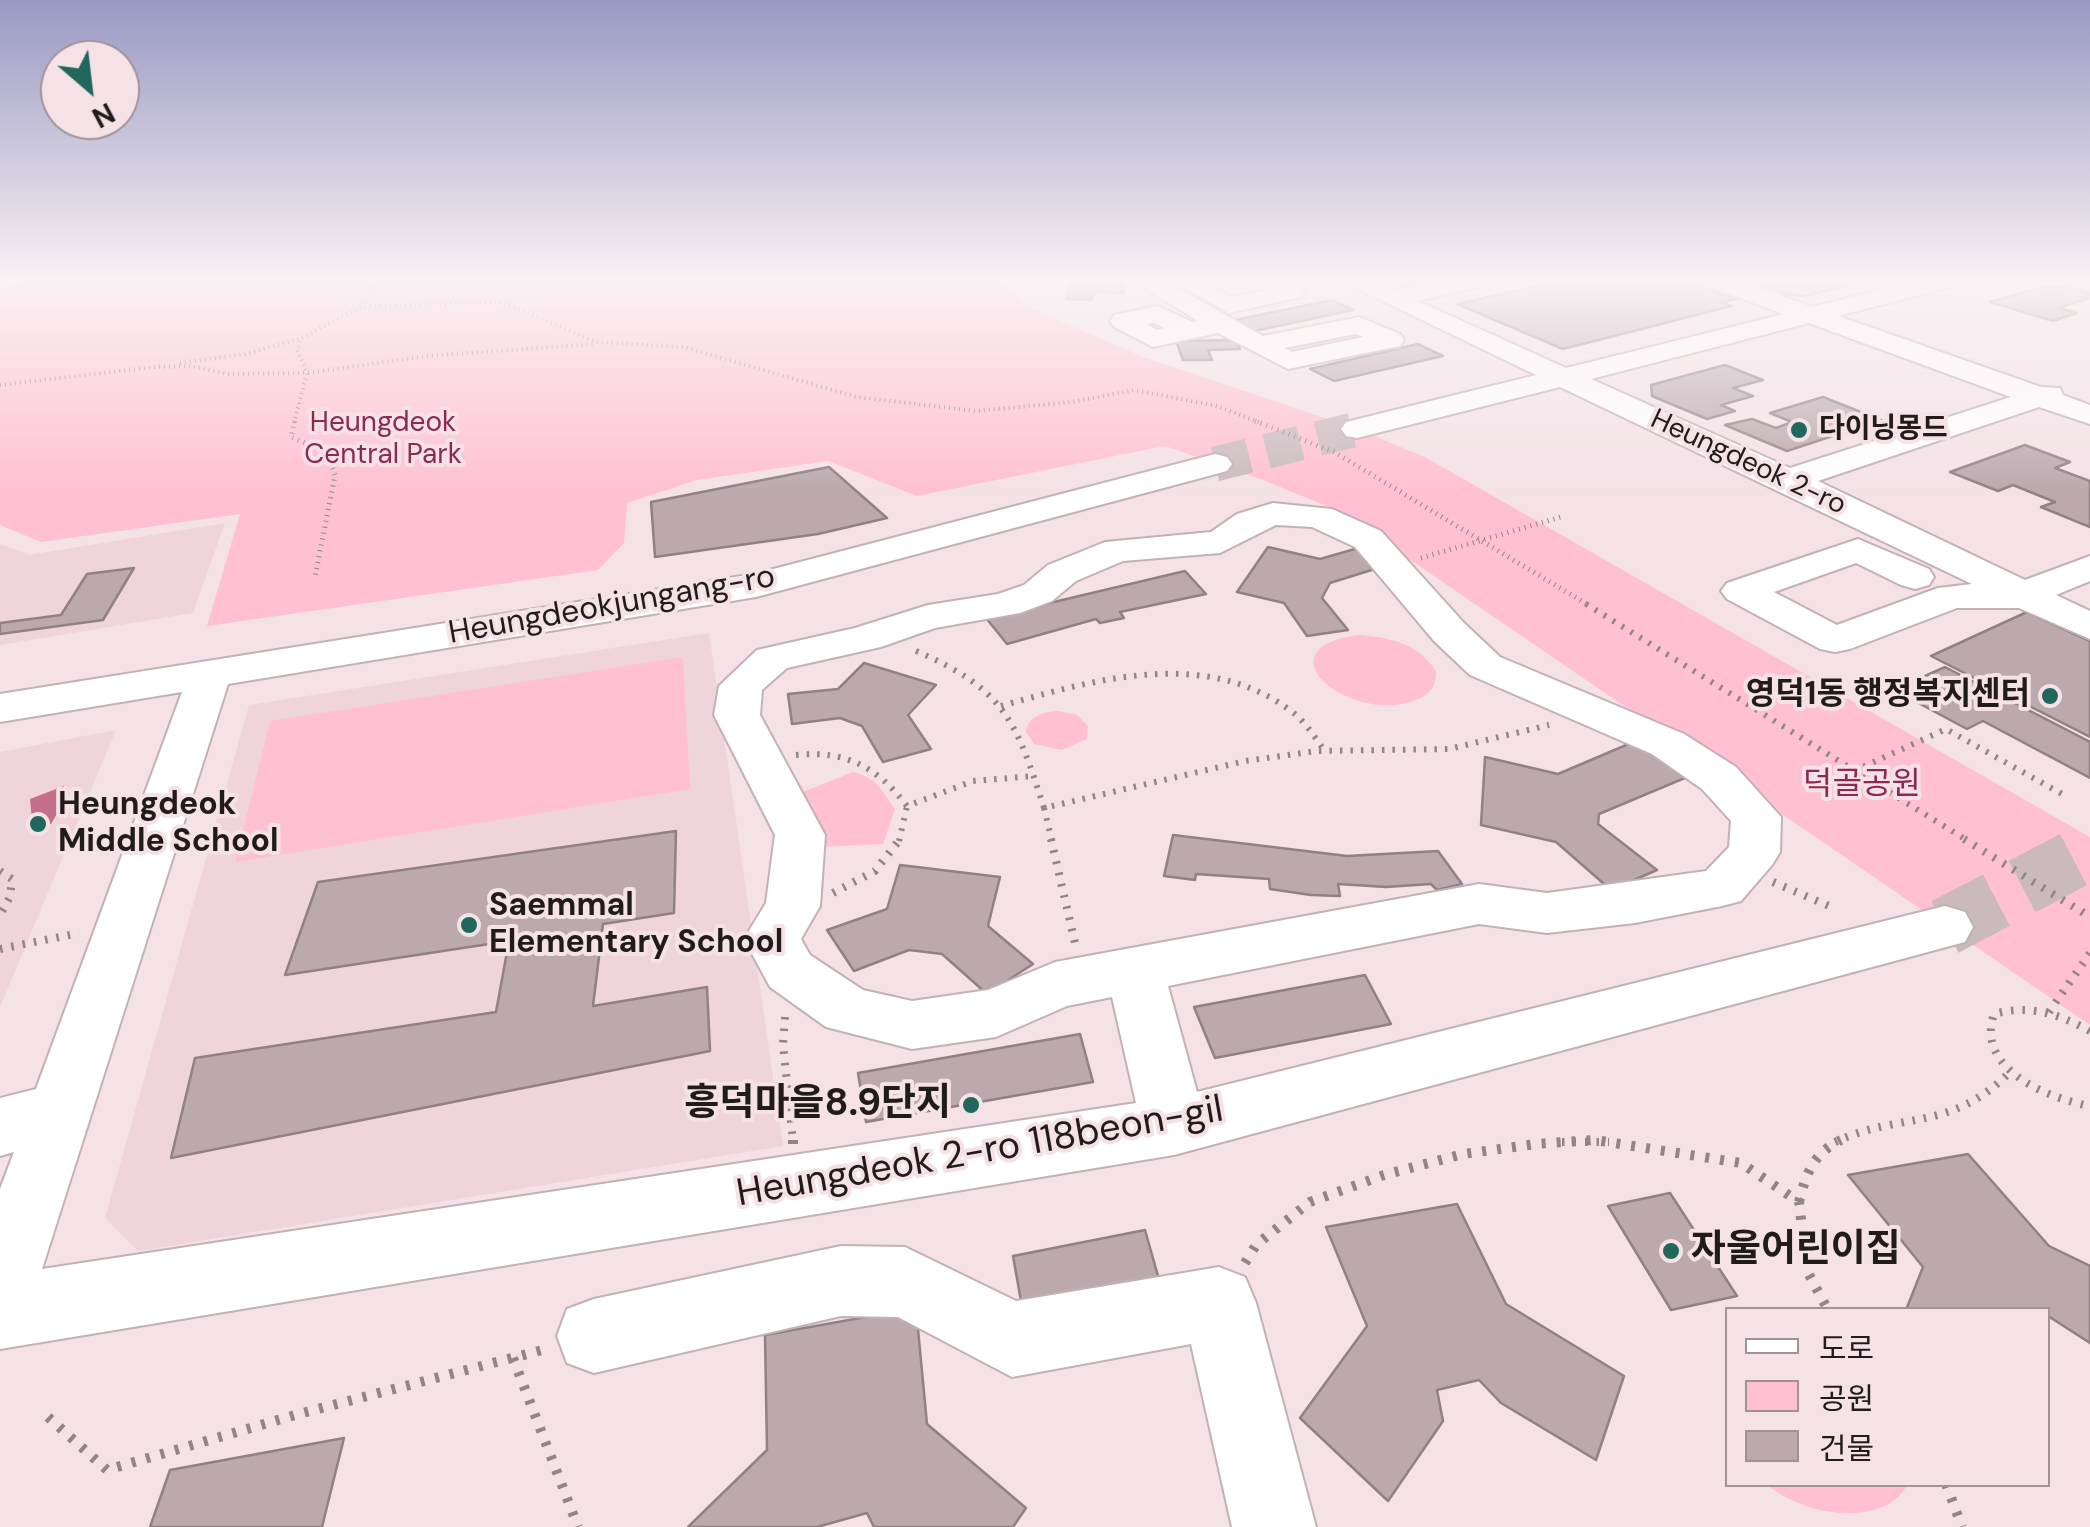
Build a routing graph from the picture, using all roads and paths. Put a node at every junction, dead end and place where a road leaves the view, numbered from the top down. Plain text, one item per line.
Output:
1 (258, 350) edge
2 (297, 350) edge
3 (507, 350) edge
4 (1506, 350) edge
5 (1670, 350) edge
6 (1911, 350) edge
7 (159, 366) junction
8 (307, 373) junction
9 (1565, 377) junction
10 (2090, 380) edge
11 (0, 386) edge
12 (2039, 397) junction
13 (2090, 415) edge
14 (1357, 429) tunnel mouth
15 (1214, 464) tunnel mouth
16 (1788, 480) junction
17 (1564, 516) dead end
18 (1393, 566) junction
19 (2090, 566) edge
20 (315, 577) dead end
21 (1952, 596) dead end
22 (2022, 596) junction
23 (2090, 627) edge
24 (866, 638) junction
25 (210, 674) junction
26 (1001, 706) junction
27 (0, 708) edge
28 (1594, 715) junction
29 (1324, 752) junction
30 (762, 760) junction
31 (1854, 771) dead end
32 (1034, 776) junction
33 (2062, 794) dead end
34 (907, 806) junction
35 (1044, 808) junction
36 (1740, 868) junction
37 (0, 871) edge
38 (793, 906) junction
39 (1836, 909) dead end
40 (0, 915) edge
41 (124, 924) junction
42 (1945, 927) tunnel mouth
43 (0, 949) edge
44 (2090, 953) edge
45 (790, 971) junction
46 (1109, 976) junction
47 (2049, 1012) junction
48 (2090, 1032) edge
49 (2011, 1071) junction
50 (2090, 1106) edge
51 (60, 1111) junction
52 (1174, 1126) junction
53 (0, 1127) edge
54 (798, 1185) junction
55 (1799, 1202) junction
56 (0, 1288) edge
57 (1218, 1303) junction
58 (1826, 1307) edge
59 (0, 1312) edge
60 (594, 1336) joint
61 (514, 1358) junction
62 (48, 1417) dead end
63 (1947, 1487) edge
64 (578, 1527) edge
65 (1274, 1527) edge
66 (1962, 1527) edge

1 - 7 path
2 - 8 path
3 - 8 path
4 - 9 street, Heungdeok 2-ro
5 - 9 street
6 - 12 street
7 - 8 path
7 - 11 path
8 - 20 path
9 - 14 street
9 - 16 street, Heungdeok 2-ro
10 - 12 street
12 - 13 street
12 - 16 street
15 - 25 street, Heungdeokjungang-ro
16 - 22 street, Heungdeok 2-ro
17 - 18 path
18 - 24 street
18 - 28 street
19 - 22 street
21 - 22 street
22 - 23 street, Heungdeok 2-ro
24 - 26 path
24 - 30 street
25 - 27 street, Heungdeokjungang-ro
25 - 41 street
26 - 29 path
26 - 32 path
28 - 29 path
28 - 36 street
29 - 35 path
30 - 34 path
30 - 38 street
31 - 33 path
32 - 34 path
32 - 35 path
34 - 38 path
35 - 46 path
36 - 39 path
36 - 46 street
37 - 40 path
38 - 45 street
41 - 43 path
41 - 51 street
42 - 52 street, Heungdeok 2-ro 118beon-gil
44 - 47 path
45 - 46 street
45 - 54 path
46 - 52 street
47 - 48 path
47 - 49 path
49 - 50 path
49 - 55 path
51 - 53 street
51 - 56 street
52 - 54 street, Heungdeok 2-ro 118beon-gil
54 - 59 street, Heungdeok 2-ro 118beon-gil
55 - 57 path
55 - 58 path
57 - 60 street
57 - 65 street
60 - 61 path
61 - 62 path
61 - 64 path
63 - 66 path

